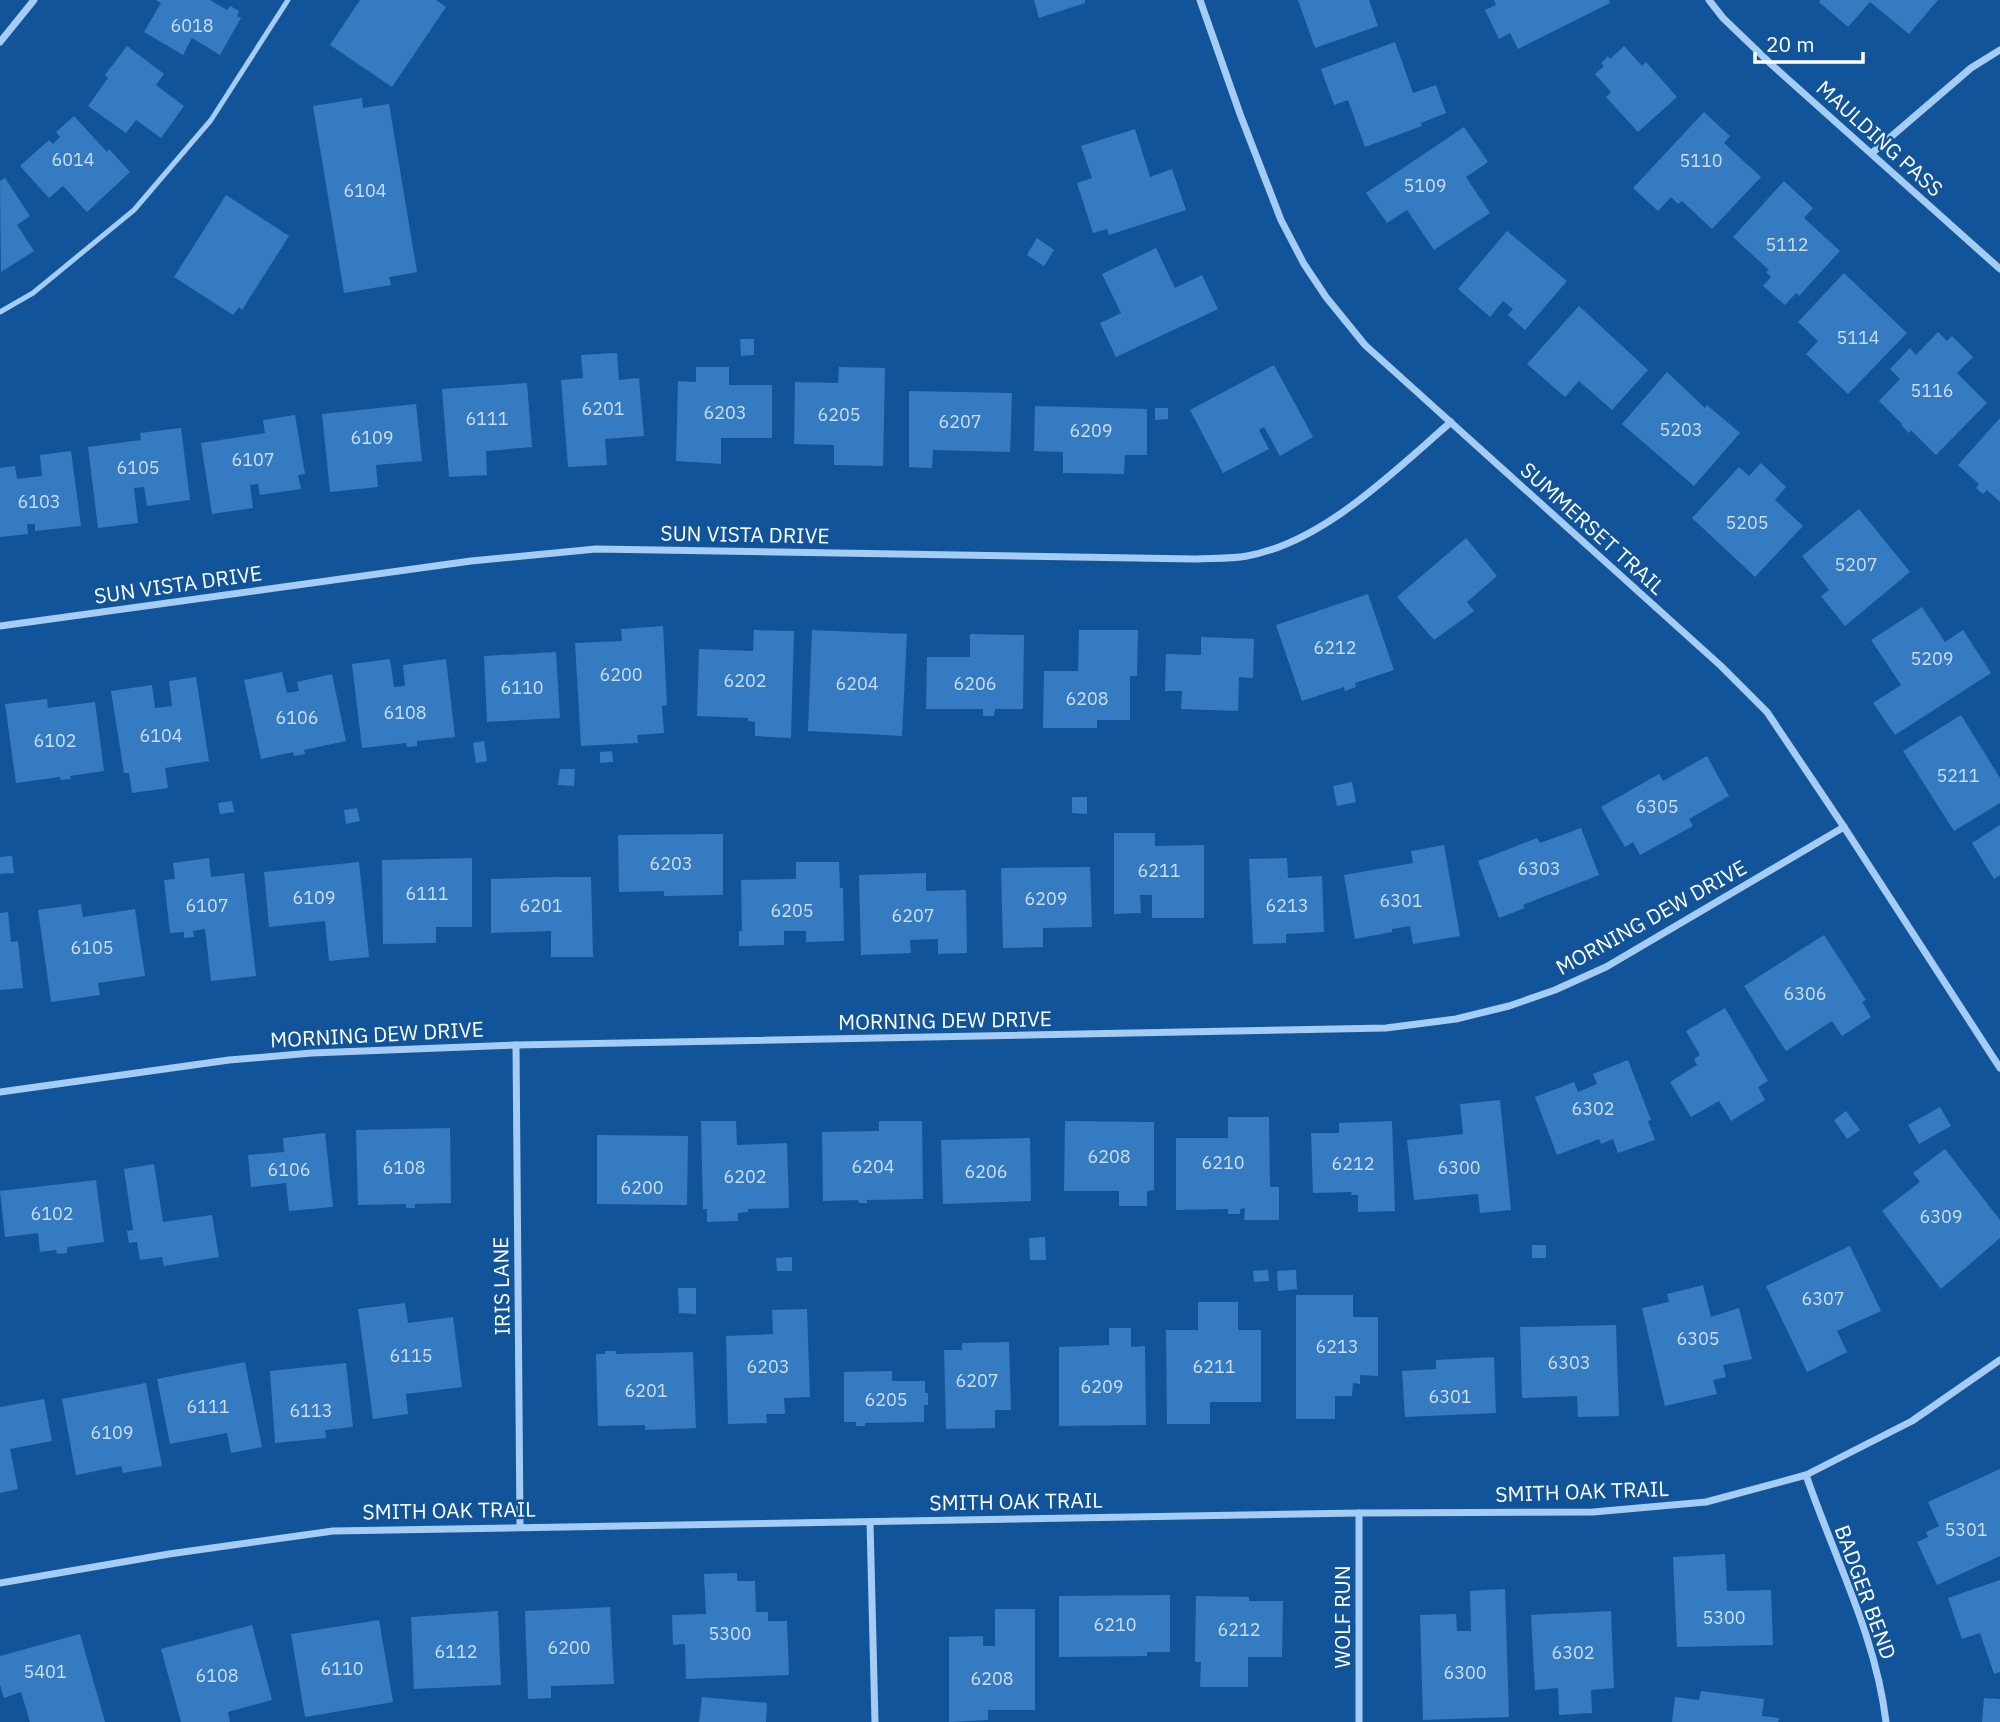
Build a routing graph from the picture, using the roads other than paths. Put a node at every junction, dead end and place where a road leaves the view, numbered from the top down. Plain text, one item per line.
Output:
1 (34, 0) edge
2 (288, 0) edge
3 (1200, 0) edge
4 (1709, 0) edge
5 (0, 42) edge
6 (2000, 50) edge
7 (1872, 153) junction
8 (2000, 270) edge
9 (0, 312) edge
10 (1451, 422) junction
11 (0, 626) edge
12 (1844, 827) junction
13 (516, 1045) junction
14 (2000, 1068) edge
15 (0, 1091) edge
16 (2000, 1360) edge
17 (1806, 1475) junction
18 (1359, 1513) junction
19 (870, 1522) junction
20 (520, 1526) junction
21 (0, 1583) edge
22 (875, 1722) edge
23 (1359, 1722) edge
24 (1886, 1722) edge

1 - 5 street
2 - 9 lane
3 - 10 street, SUMMERSET TRAIL
4 - 7 street, MAULDING PASS
6 - 7 street
7 - 8 street, MAULDING PASS
10 - 11 street, SUN VISTA DRIVE
10 - 12 street, SUMMERSET TRAIL
12 - 13 street, MORNING DEW DRIVE
12 - 14 street, SUMMERSET TRAIL
13 - 15 street, MORNING DEW DRIVE
13 - 20 street, IRIS LANE
16 - 17 street, SMITH OAK TRAIL
17 - 18 street, SMITH OAK TRAIL
17 - 24 street, BADGER BEND
18 - 19 street, SMITH OAK TRAIL
18 - 23 street, WOLF RUN
19 - 20 street, SMITH OAK TRAIL
19 - 22 street
20 - 21 street, SMITH OAK TRAIL

